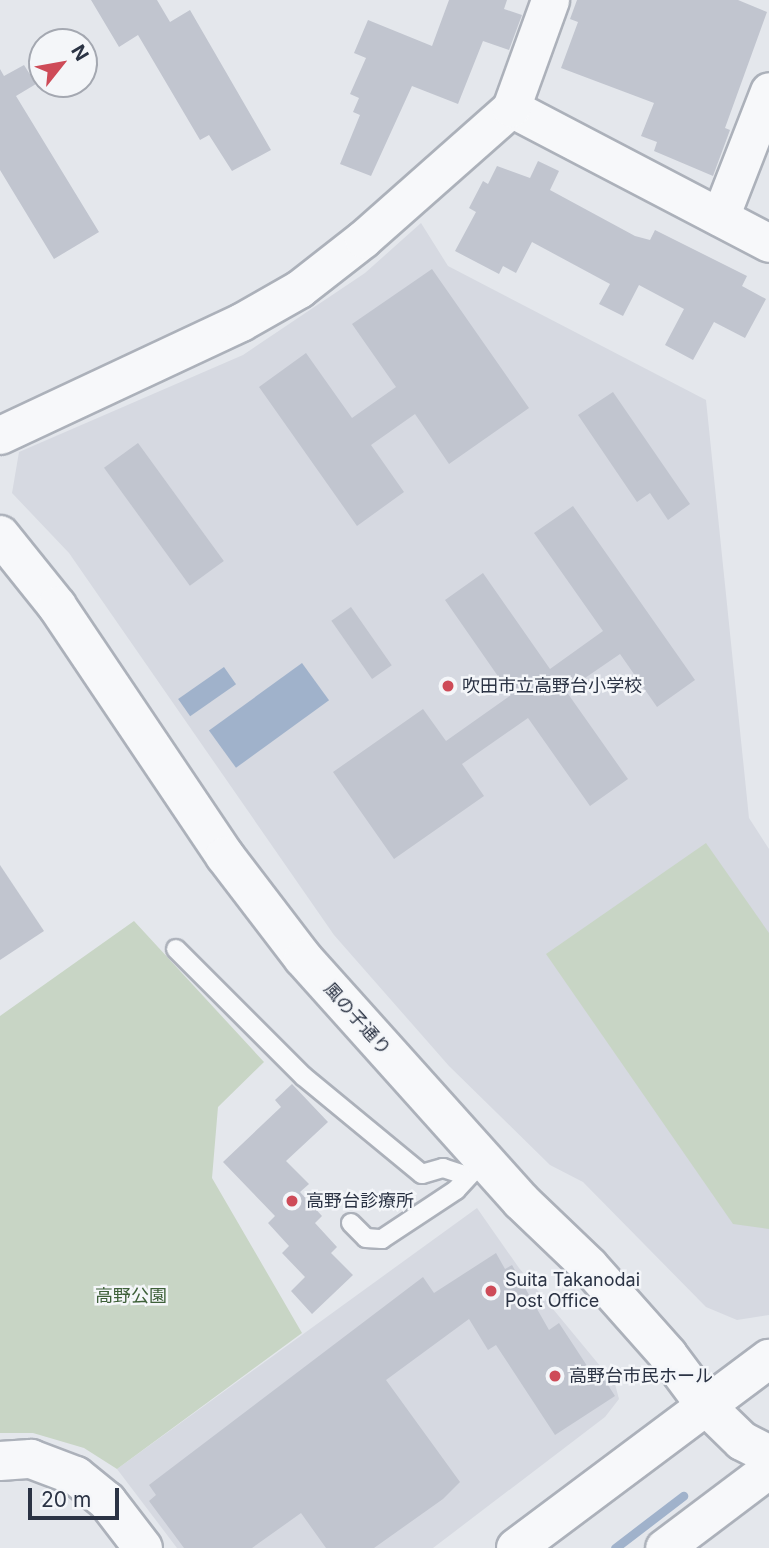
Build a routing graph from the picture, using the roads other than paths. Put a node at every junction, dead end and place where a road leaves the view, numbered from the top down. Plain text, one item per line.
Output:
1 (550, 0) edge
2 (769, 92) edge
3 (511, 108) junction
4 (720, 217) junction
5 (769, 243) edge
6 (0, 435) edge
7 (0, 535) edge
8 (176, 949) dead end
9 (476, 1169) junction
10 (351, 1223) dead end
11 (769, 1359) edge
12 (706, 1406) junction
13 (769, 1455) edge
14 (0, 1461) edge
15 (769, 1469) edge
16 (142, 1548) edge
17 (516, 1548) edge
18 (664, 1548) edge

1 - 3 street
2 - 4 street
3 - 4 street
3 - 6 street
4 - 5 street
7 - 9 street, 風の子通り
8 - 9 lane
9 - 10 lane
9 - 12 street, 風の子通り
11 - 12 street
12 - 13 street, 風の子通り
12 - 17 street
14 - 16 street
15 - 18 street

